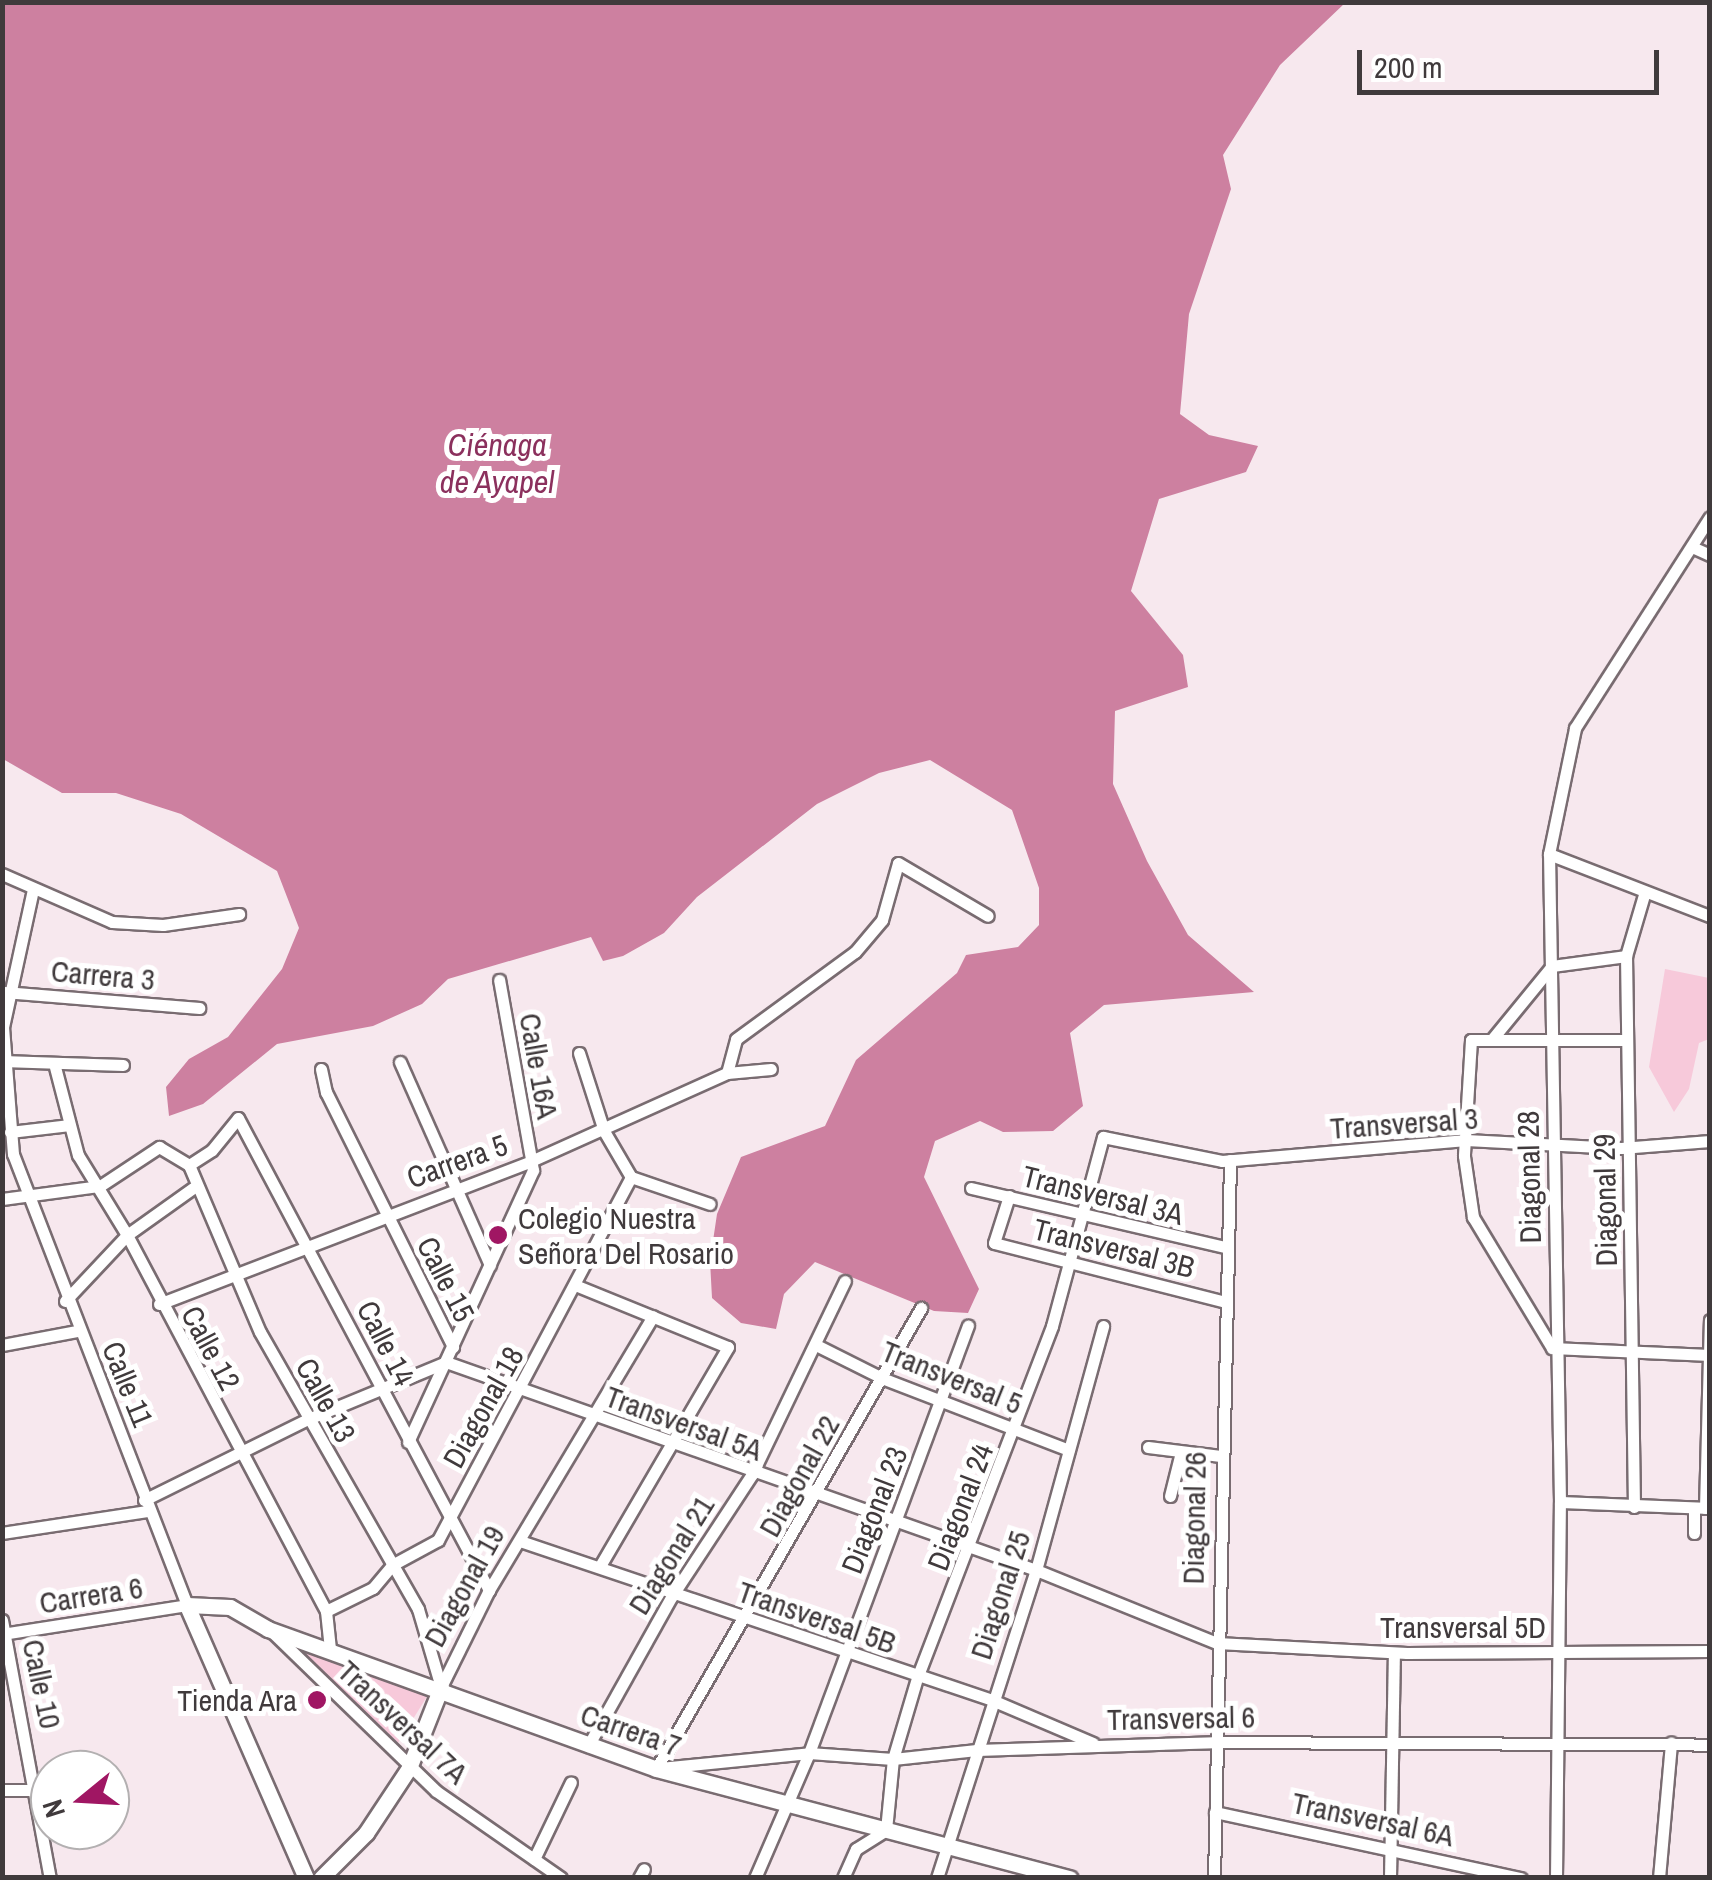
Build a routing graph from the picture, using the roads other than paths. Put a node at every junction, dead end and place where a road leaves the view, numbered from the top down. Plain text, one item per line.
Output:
1 (1710, 517) edge
2 (1692, 547) junction
3 (1710, 554) edge
4 (1550, 854) junction
5 (2, 874) edge
6 (33, 888) junction
7 (1644, 895) junction
8 (239, 914) dead end
9 (988, 916) dead end
10 (1710, 916) edge
11 (1626, 956) junction
12 (1552, 966) junction
13 (499, 980) dead end
14 (6, 992) edge
15 (199, 1008) dead end
16 (1549, 1036) junction
17 (1493, 1038) junction
18 (1626, 1040) junction
19 (579, 1052) dead end
20 (4, 1061) edge
21 (400, 1062) dead end
22 (122, 1065) dead end
23 (55, 1067) junction
24 (321, 1069) dead end
25 (771, 1069) dead end
26 (726, 1073) junction
27 (70, 1125) junction
28 (604, 1131) junction
29 (1103, 1137) joint
30 (8, 1138) edge
31 (1466, 1140) junction
32 (1710, 1141) edge
33 (1554, 1145) junction
34 (1630, 1148) junction
35 (1230, 1160) junction
36 (530, 1161) junction
37 (189, 1166) junction
38 (631, 1177) junction
39 (100, 1186) junction
40 (193, 1188) junction
41 (971, 1188) dead end
42 (454, 1189) junction
43 (24, 1195) junction
44 (1009, 1196) junction
45 (2, 1199) edge
46 (710, 1204) dead end
47 (385, 1214) junction
48 (1081, 1218) junction
49 (127, 1234) junction
50 (1224, 1247) junction
51 (310, 1250) junction
52 (1070, 1262) junction
53 (490, 1265) junction
54 (236, 1278) junction
55 (845, 1281) dead end
56 (575, 1285) junction
57 (66, 1301) junction
58 (1222, 1301) junction
59 (160, 1304) junction
60 (921, 1308) dead end
61 (652, 1316) junction
62 (1710, 1320) edge
63 (968, 1326) dead end
64 (1103, 1326) dead end
65 (77, 1331) junction
66 (2, 1345) edge
67 (818, 1346) junction
68 (453, 1347) junction
69 (1552, 1348) junction
70 (1630, 1349) junction
71 (1709, 1355) edge
72 (446, 1362) junction
73 (882, 1378) junction
74 (523, 1388) junction
75 (382, 1390) junction
76 (942, 1402) junction
77 (594, 1418) junction
78 (308, 1419) junction
79 (1016, 1430) junction
80 (408, 1442) junction
81 (667, 1442) junction
82 (1148, 1447) dead end
83 (1070, 1450) junction
84 (237, 1452) junction
85 (1180, 1456) junction
86 (1220, 1456) junction
87 (752, 1474) junction
88 (816, 1496) junction
89 (1170, 1496) dead end
90 (1560, 1502) junction
91 (146, 1506) junction
92 (1634, 1506) junction
93 (1703, 1508) edge
94 (449, 1520) junction
95 (897, 1522) junction
96 (2, 1533) edge
97 (1694, 1533) dead end
98 (520, 1541) junction
99 (973, 1548) junction
100 (392, 1565) junction
101 (600, 1566) junction
102 (1036, 1570) junction
103 (489, 1590) junction
104 (672, 1596) junction
105 (187, 1605) junction
106 (326, 1611) junction
107 (744, 1617) junction
108 (2, 1620) edge
109 (268, 1629) junction
110 (4, 1634) edge
111 (1217, 1642) junction
112 (330, 1649) junction
113 (1710, 1651) edge
114 (843, 1652) junction
115 (1394, 1653) junction
116 (1559, 1653) junction
117 (918, 1678) junction
118 (440, 1687) junction
119 (992, 1700) junction
120 (1395, 1741) junction
121 (1214, 1742) junction
122 (1556, 1743) junction
123 (1670, 1743) junction
124 (1097, 1745) junction
125 (1710, 1745) edge
126 (588, 1746) junction
127 (977, 1750) junction
128 (809, 1753) junction
129 (30, 1757) edge
130 (893, 1759) junction
131 (410, 1768) junction
132 (656, 1769) junction
133 (571, 1782) dead end
134 (2, 1790) edge
135 (30, 1790) edge
136 (783, 1806) junction
137 (1215, 1812) junction
138 (886, 1830) junction
139 (1392, 1845) junction
140 (946, 1846) junction
141 (46, 1850) edge
142 (534, 1859) junction
143 (1068, 1877) edge
144 (50, 1878) edge
145 (306, 1878) edge
146 (321, 1878) edge
147 (561, 1878) edge
148 (755, 1878) edge
149 (843, 1878) edge
150 (937, 1878) edge
151 (1214, 1878) edge
152 (1390, 1878) edge
153 (1520, 1878) edge
154 (1556, 1878) edge
155 (1659, 1878) edge

1 - 2 street, Diagonal 28
2 - 3 street
2 - 4 street, Diagonal 28
4 - 7 street
4 - 12 street, Diagonal 28
5 - 6 street
6 - 8 street
6 - 14 street, Calle 11
7 - 10 street
7 - 11 street, Diagonal 29
9 - 26 street
11 - 12 street
11 - 18 street, Diagonal 29
12 - 16 street, Diagonal 28
12 - 17 street
13 - 36 street, Calle 16A
14 - 15 street, Carrera 3
14 - 20 street, Calle 11
16 - 17 street
16 - 18 street
16 - 33 street, Diagonal 28
17 - 31 street
18 - 34 street, Diagonal 29
19 - 28 street
20 - 23 street
20 - 30 street, Calle 11
21 - 42 street
22 - 23 street
23 - 27 street, Calle 12
24 - 47 street, Calle 15
25 - 26 street, Carrera 5
26 - 28 street, Carrera 5
27 - 30 street
27 - 39 street, Calle 12
28 - 36 street, Carrera 5
28 - 38 street
29 - 35 street, Transversal 3
29 - 48 street, Diagonal 24
30 - 43 street, Calle 11
31 - 33 street, Transversal 3
31 - 35 street, Transversal 3
31 - 69 street
32 - 34 street, Transversal 3
33 - 34 street, Transversal 3
33 - 69 street, Diagonal 28
34 - 70 street, Diagonal 29
35 - 50 street, Diagonal 26
36 - 42 street, Carrera 5
36 - 53 street
37 - 39 street
37 - 40 street, Calle 13
37 - 51 street, Calle 14
38 - 46 street
38 - 56 street, Diagonal 18
39 - 43 street
39 - 49 street, Calle 12
40 - 49 street
40 - 54 street, Calle 13
41 - 44 street, Transversal 3A
42 - 47 street, Carrera 5
42 - 53 street
43 - 45 street
43 - 57 street, Calle 11
44 - 48 street, Transversal 3A
44 - 52 street, Transversal 3B
47 - 51 street, Carrera 5
47 - 68 street, Calle 15
48 - 50 street, Transversal 3A
48 - 52 street, Diagonal 24
49 - 57 street
49 - 59 street, Calle 12
50 - 58 street, Diagonal 26
51 - 54 street, Carrera 5
51 - 75 street, Calle 14
52 - 58 street, Transversal 3B
52 - 79 street, Diagonal 24
53 - 68 street
54 - 59 street, Carrera 5
54 - 78 street, Calle 13
55 - 67 street, Diagonal 21
56 - 61 street
56 - 74 street, Diagonal 18
57 - 65 street, Calle 11
58 - 86 street, Diagonal 26
59 - 84 street, Calle 12
60 - 73 street, Diagonal 22
61 - 77 street, Diagonal 19
61 - 81 street
62 - 71 street
63 - 76 street, Diagonal 23
64 - 83 street, Diagonal 25
65 - 66 street
65 - 91 street, Calle 11
67 - 73 street, Transversal 5
67 - 87 street, Diagonal 21
68 - 72 street
69 - 70 street
69 - 90 street, Diagonal 28
70 - 71 street
70 - 92 street, Diagonal 29
71 - 93 street
72 - 74 street, Transversal 5A
72 - 75 street
72 - 80 street
73 - 76 street, Transversal 5
73 - 88 street, Diagonal 22
74 - 77 street, Transversal 5A
74 - 94 street, Diagonal 18
75 - 78 street
75 - 80 street, Calle 14
76 - 79 street, Transversal 5
76 - 95 street, Diagonal 23
77 - 81 street, Transversal 5A
77 - 98 street, Diagonal 19
78 - 84 street
78 - 100 street, Calle 13
79 - 83 street, Transversal 5
79 - 99 street, Diagonal 24
80 - 94 street, Calle 14
81 - 87 street, Transversal 5A
81 - 101 street
82 - 85 street
83 - 102 street, Diagonal 25
84 - 91 street
84 - 106 street, Calle 12
85 - 86 street
85 - 89 street
86 - 111 street, Diagonal 26
87 - 88 street, Transversal 5A
87 - 104 street, Diagonal 21
88 - 95 street, Transversal 5A
88 - 107 street, Diagonal 22
90 - 92 street
90 - 116 street, Diagonal 28
91 - 96 street
91 - 105 street, Calle 11
92 - 93 street
93 - 97 street
94 - 100 street, Diagonal 18
94 - 103 street, Calle 14
95 - 99 street, Transversal 5A
95 - 114 street, Diagonal 23
98 - 101 street, Transversal 5B
98 - 103 street, Diagonal 19
99 - 102 street, Transversal 5A
99 - 117 street, Diagonal 24
100 - 106 street, Diagonal 18
100 - 118 street, Calle 13
101 - 104 street, Transversal 5B
102 - 111 street, Transversal 5A
102 - 119 street, Diagonal 25
103 - 118 street, Diagonal 19
104 - 107 street, Transversal 5B
104 - 126 street, Diagonal 21
105 - 109 main road, Carrera 7
105 - 110 street, Carrera 6
105 - 145 main road, Calle 11
106 - 112 street, Calle 12
107 - 114 street, Transversal 5B
107 - 132 street, Diagonal 22
108 - 110 street, Calle 10
109 - 112 main road, Carrera 7
109 - 131 street, Transversal 7A
110 - 129 street, Calle 10
111 - 115 street, Transversal 5D
111 - 121 street, Diagonal 26
112 - 118 main road, Carrera 7
113 - 116 street, Transversal 5D
114 - 117 street, Transversal 5B
114 - 128 street, Diagonal 23
115 - 116 street, Transversal 5D
115 - 120 street
116 - 122 street, Diagonal 28
117 - 119 street, Transversal 5B
117 - 130 street, Diagonal 24
118 - 126 main road, Carrera 7
118 - 131 main road, Diagonal 19
119 - 124 street, Transversal 5B
119 - 127 street, Diagonal 25
120 - 121 street, Transversal 6
120 - 122 street, Transversal 6
120 - 139 street
121 - 124 street, Transversal 6
121 - 137 street, Diagonal 26
122 - 123 street, Transversal 6
122 - 154 street, Diagonal 28
123 - 125 street, Transversal 6
123 - 155 street
124 - 127 street, Transversal 6
126 - 132 main road, Carrera 7
127 - 130 street, Transversal 6
127 - 140 street, Diagonal 25
128 - 130 street, Transversal 6
128 - 132 street, Transversal 6
128 - 136 street, Diagonal 23
130 - 138 street, Diagonal 24
131 - 142 street, Transversal 7A
131 - 146 main road, Diagonal 19
132 - 136 main road, Carrera 7
133 - 142 street
134 - 135 street
136 - 138 main road, Carrera 7
136 - 148 street, Diagonal 23
137 - 139 street, Transversal 6A
137 - 151 street, Diagonal 26
138 - 140 main road, Carrera 7
138 - 149 street
139 - 152 street
139 - 153 street, Transversal 6A
140 - 143 main road, Carrera 7
140 - 150 street, Diagonal 25
141 - 144 street, Calle 10
142 - 147 street, Transversal 7A

